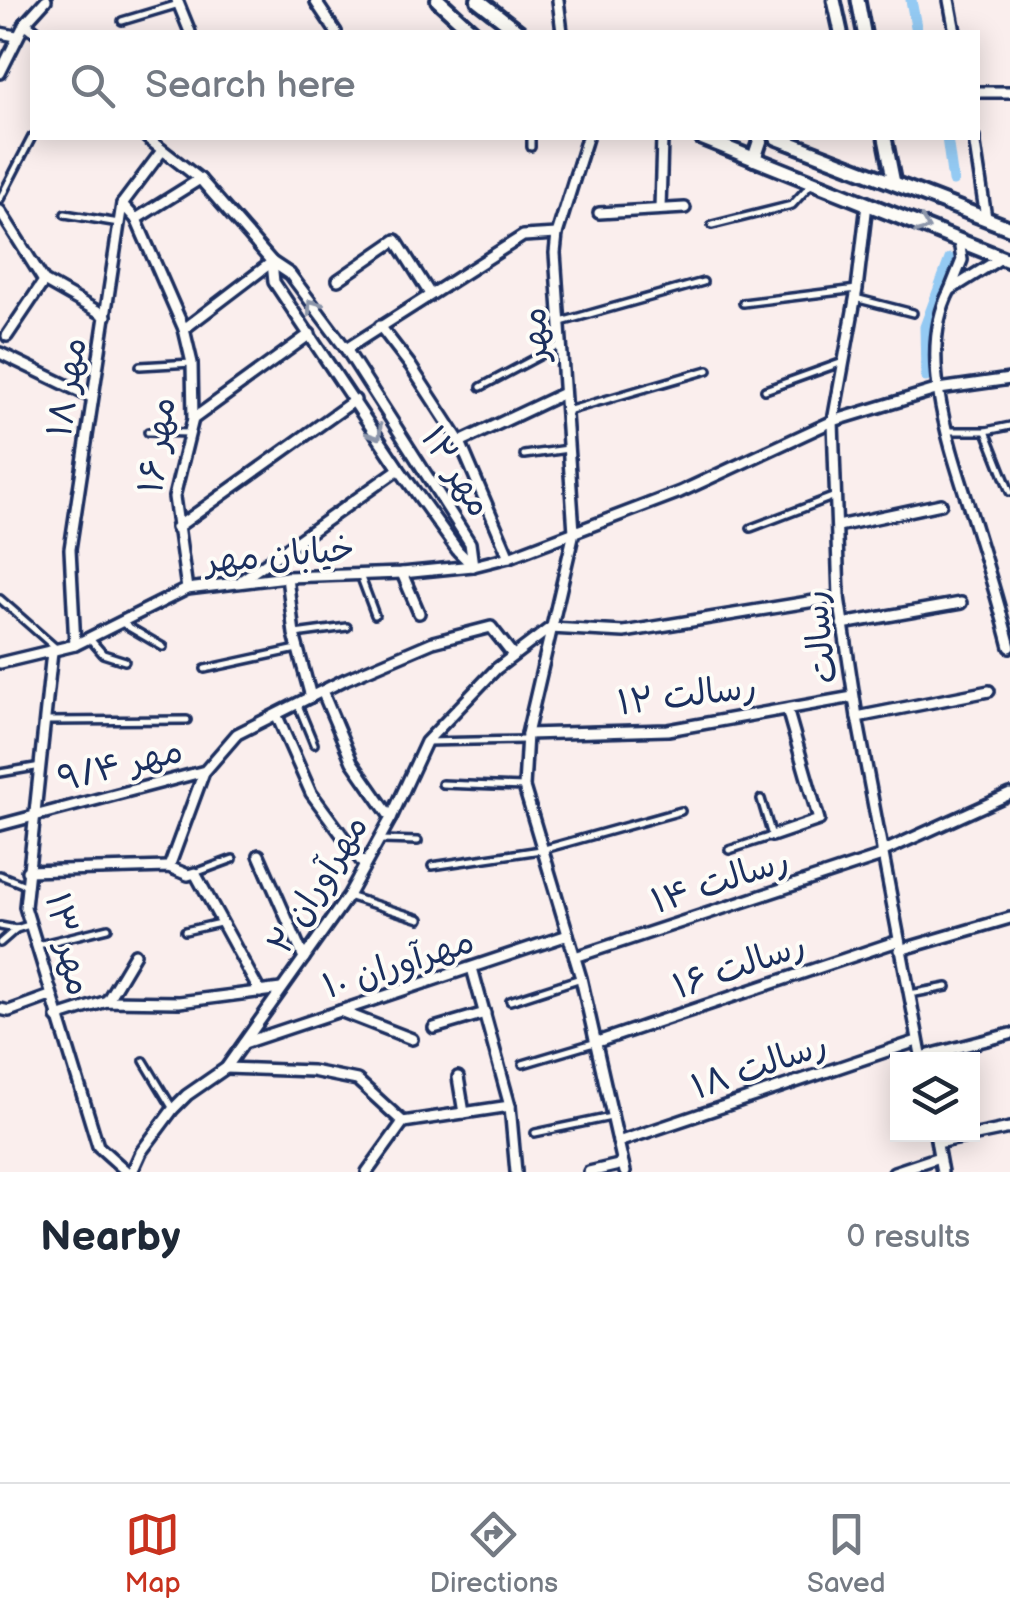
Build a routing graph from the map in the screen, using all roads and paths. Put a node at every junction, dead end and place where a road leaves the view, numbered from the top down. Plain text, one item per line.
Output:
1 (46, 0) edge
2 (318, 0) edge
3 (438, 0) edge
4 (478, 0) edge
5 (558, 0) edge
6 (834, 0) edge
7 (858, 0) edge
8 (948, 0) edge
9 (178, 2) edge
10 (122, 21) dead end
11 (25, 22) junction
12 (34, 30) edge
13 (188, 30) edge
14 (335, 30) edge
15 (471, 30) edge
16 (516, 30) edge
17 (562, 30) edge
18 (841, 30) edge
19 (864, 30) edge
20 (955, 30) edge
21 (0, 32) edge
22 (16, 36) junction
23 (0, 73) edge
24 (980, 92) edge
25 (1010, 92) edge
26 (30, 140) edge
27 (149, 140) edge
28 (531, 140) edge
29 (586, 140) edge
30 (662, 140) edge
31 (707, 140) edge
32 (761, 140) edge
33 (783, 140) edge
34 (885, 140) edge
35 (974, 140) edge
36 (531, 146) dead end
37 (162, 152) junction
38 (754, 159) junction
39 (200, 179) junction
40 (813, 182) junction
41 (894, 183) junction
42 (0, 199) edge
43 (122, 204) junction
44 (868, 204) junction
45 (685, 208) dead end
46 (660, 209) junction
47 (0, 212) edge
48 (65, 214) dead end
49 (599, 214) dead end
50 (136, 218) junction
51 (986, 218) junction
52 (118, 223) junction
53 (712, 225) dead end
54 (1010, 228) edge
55 (557, 234) junction
56 (958, 241) junction
57 (1006, 259) edge
58 (272, 262) junction
59 (338, 280) dead end
60 (44, 281) junction
61 (702, 282) dead end
62 (950, 290) junction
63 (856, 293) junction
64 (430, 294) junction
65 (743, 303) dead end
66 (913, 312) dead end
67 (106, 316) junction
68 (562, 322) junction
69 (380, 326) junction
70 (184, 329) junction
71 (310, 334) junction
72 (7, 336) dead end
73 (562, 344) junction
74 (346, 349) junction
75 (0, 353) edge
76 (843, 362) junction
77 (192, 363) junction
78 (140, 366) dead end
79 (359, 370) junction
80 (708, 370) dead end
81 (1010, 379) edge
82 (341, 381) junction
83 (481, 387) dead end
84 (940, 389) junction
85 (765, 390) dead end
86 (564, 393) junction
87 (91, 397) junction
88 (355, 400) junction
89 (566, 411) junction
90 (193, 419) junction
91 (834, 421) junction
92 (1010, 426) edge
93 (947, 431) junction
94 (986, 431) junction
95 (148, 432) dead end
96 (190, 433) junction
97 (460, 442) junction
98 (568, 449) junction
99 (524, 455) dead end
100 (399, 469) junction
101 (1010, 492) edge
102 (835, 496) junction
103 (942, 504) dead end
104 (838, 526) junction
105 (176, 528) junction
106 (751, 528) dead end
107 (574, 532) junction
108 (509, 556) junction
109 (472, 566) junction
110 (402, 573) junction
111 (360, 574) junction
112 (287, 577) junction
113 (240, 581) junction
114 (187, 589) junction
115 (839, 597) junction
116 (0, 599) edge
117 (960, 603) dead end
118 (418, 613) dead end
119 (374, 615) dead end
120 (122, 623) junction
121 (842, 624) junction
122 (347, 627) dead end
123 (550, 628) junction
124 (294, 634) junction
125 (90, 639) junction
126 (75, 645) junction
127 (162, 647) dead end
128 (1010, 648) edge
129 (297, 649) junction
130 (55, 651) junction
131 (512, 656) junction
132 (125, 662) dead end
133 (0, 663) edge
134 (205, 669) dead end
135 (989, 690) dead end
136 (322, 692) junction
137 (853, 696) junction
138 (312, 698) junction
139 (298, 705) junction
140 (787, 709) junction
141 (277, 716) junction
142 (857, 717) junction
143 (186, 720) dead end
144 (46, 721) junction
145 (528, 737) junction
146 (426, 742) junction
147 (314, 744) dead end
148 (41, 766) junction
149 (204, 772) junction
150 (0, 774) edge
151 (442, 784) dead end
152 (524, 787) junction
153 (1010, 794) edge
154 (761, 798) dead end
155 (681, 810) dead end
156 (36, 814) junction
157 (391, 818) junction
158 (0, 824) edge
159 (772, 836) junction
160 (379, 840) junction
161 (418, 841) dead end
162 (541, 850) junction
163 (729, 850) dead end
164 (882, 854) junction
165 (259, 855) dead end
166 (234, 860) dead end
167 (364, 865) junction
168 (432, 866) dead end
169 (169, 867) junction
170 (27, 871) junction
171 (195, 873) junction
172 (0, 875) edge
173 (26, 886) junction
174 (348, 896) junction
175 (420, 918) dead end
176 (1010, 918) edge
177 (223, 922) junction
178 (29, 925) junction
179 (0, 926) edge
180 (108, 928) dead end
181 (16, 929) junction
182 (185, 932) dead end
183 (568, 934) junction
184 (0, 943) edge
185 (35, 946) junction
186 (898, 946) junction
187 (135, 954) dead end
188 (575, 957) junction
189 (304, 958) junction
190 (472, 968) junction
191 (581, 978) junction
192 (946, 986) dead end
193 (282, 989) junction
194 (260, 992) junction
195 (909, 994) junction
196 (50, 996) junction
197 (106, 1001) junction
198 (510, 1001) dead end
199 (0, 1009) edge
200 (340, 1011) junction
201 (484, 1014) junction
202 (57, 1017) junction
203 (434, 1028) dead end
204 (1010, 1034) edge
205 (412, 1039) dead end
206 (918, 1041) junction
207 (597, 1042) junction
208 (244, 1043) junction
209 (920, 1052) edge
210 (943, 1052) edge
211 (144, 1061) dead end
212 (523, 1064) dead end
213 (226, 1068) junction
214 (458, 1077) dead end
215 (510, 1106) junction
216 (173, 1109) junction
217 (464, 1113) junction
218 (614, 1116) junction
219 (402, 1122) junction
220 (1010, 1128) edge
221 (980, 1132) edge
222 (536, 1133) dead end
223 (618, 1142) junction
224 (936, 1142) edge
225 (939, 1157) junction
226 (624, 1168) edge
227 (129, 1172) edge
228 (368, 1172) edge
229 (516, 1172) edge
230 (588, 1172) edge
231 (894, 1172) edge
232 (942, 1172) edge

1 - 11 street
2 - 14 street
3 - 15 main road
4 - 16 main road
5 - 17 street
6 - 18 street
7 - 19 street
8 - 20 street
9 - 10 lane
9 - 13 street
11 - 12 street
11 - 22 street
21 - 22 street
22 - 23 street
24 - 25 street
26 - 42 lane
27 - 37 street
28 - 36 lane
29 - 55 street, مهر
30 - 46 street
31 - 38 main road
32 - 38 main road
33 - 41 main road
34 - 41 street
35 - 51 street
37 - 39 street
37 - 43 street, مهر ۱۸
38 - 40 main road
39 - 50 street
39 - 58 street
40 - 44 main road
40 - 53 lane
41 - 51 main road
43 - 50 street, مهر ۱۶
43 - 52 street, مهر ۱۸
44 -> 56 main road
44 - 63 street, رسالت
45 - 46 street
46 - 49 street
47 - 60 street
48 - 52 lane
50 - 70 street, مهر ۱۶
51 - 54 main road
52 - 67 street, مهر ۱۸
55 - 64 street
55 - 68 street, مهر
56 - 57 main road
56 - 62 street
57 - 62 street
58 - 70 street
58 - 71 street, مهر ۱۲
74 -> 58 street, مهر ۱۲
59 - 64 street
60 - 67 street
60 - 72 street
61 - 68 lane
62 - 84 street
63 - 65 lane
63 - 66 lane
63 - 76 street, رسالت
64 - 69 street
67 - 87 street, مهر ۱۸
68 - 73 street, مهر
69 - 74 street
69 - 97 street
70 - 77 street, مهر ۱۶
71 - 82 street, مهر ۱۲
71 - 90 street
73 - 83 lane
73 - 86 street, مهر
74 - 79 street, مهر ۱۲
75 - 87 street
76 - 85 lane
76 - 91 street, رسالت
77 - 78 lane
77 - 90 street, مهر ۱۶
79 - 82 street
79 - 109 street, مهر ۱۲
80 - 89 lane
81 - 84 street, خیابان مهر
82 - 88 street, مهر ۱۲
84 - 91 street, خیابان مهر
84 - 93 street
86 - 89 street, مهر
86 - 97 street
87 - 126 street, مهر ۱۸
88 -> 100 street, مهر ۱۲
88 - 105 street
89 - 98 street, مهر
90 - 96 street, مهر ۱۶
91 - 102 street, رسالت
91 - 107 street, خیابان مهر
92 - 94 lane
93 - 94 lane
93 - 128 street
94 - 101 lane
95 - 96 lane
96 - 105 street, مهر ۱۶
97 - 108 street
98 - 99 lane
98 - 107 street, مهر
100 - 109 street, مهر ۱۲
100 - 113 street
102 - 104 street, رسالت
102 - 106 lane
103 - 104 street
104 - 115 street, رسالت
105 - 114 street, مهر ۱۶
107 - 108 street, خیابان مهر
107 - 123 street, مهر
108 - 109 street, خیابان مهر
109 - 110 street, خیابان مهر
110 - 111 street, خیابان مهر
110 - 118 street
111 - 112 street, خیابان مهر
111 - 119 lane
112 - 113 street, خیابان مهر
112 - 124 street
113 - 114 street, خیابان مهر
114 - 120 street, خیابان مهر
115 - 121 street, رسالت
115 - 123 street
116 - 130 lane
117 - 121 street
120 - 125 street, خیابان مهر
120 - 127 lane
121 - 137 street, رسالت
122 - 124 lane
123 - 131 street, مهرآوران ۲
123 - 145 street, مهر
124 - 129 street
125 - 126 street, خیابان مهر
125 - 132 lane
126 - 130 street, خیابان مهر
129 - 134 lane
129 - 138 street
130 - 133 street, خیابان مهر
130 - 144 street, مهر ۱۳
131 - 136 street, مهر ۹/۴
131 - 146 street, مهرآوران ۲
135 - 142 street
136 - 138 street, مهر ۹/۴
136 - 157 street
137 - 140 street, رسالت ۱۲
137 - 142 street, رسالت
138 - 139 street, مهر ۹/۴
139 - 141 street, مهر ۹/۴
139 - 147 lane
140 - 145 street, رسالت ۱۲
140 - 159 street
141 - 149 street, مهر ۹/۴
141 - 167 street
142 - 164 street, رسالت
143 - 144 lane
144 - 148 street, مهر ۱۳
145 - 146 lane
145 - 152 street, مهر
146 - 157 street, مهرآوران ۲
148 - 150 lane
148 - 156 street, مهر ۱۳
149 - 156 street, مهر ۹/۴
149 - 169 street
151 - 152 lane
152 - 162 street, مهر
153 - 164 street, رسالت ۱۴
154 - 159 lane
155 - 162 lane
156 - 158 street, مهر ۹/۴
156 - 170 street, مهر ۱۳
157 - 160 street, مهرآوران ۲
159 - 163 lane
160 - 161 lane
160 - 167 street, مهرآوران ۲
162 - 168 lane
162 - 183 street, مهر
164 - 186 street, رسالت
164 - 188 street, رسالت ۱۴
165 - 189 street
166 - 171 lane
167 - 174 street, مهرآوران ۲
169 - 170 street
169 - 171 street
170 - 173 street, مهر ۱۳
171 - 177 street
172 - 173 lane
173 - 178 street, مهر ۱۳
174 - 175 lane
174 - 189 street, مهرآوران ۲
176 - 186 street, رسالت ۱۶
177 - 182 lane
177 - 194 street
178 - 181 lane
178 - 185 street, مهر ۱۳
179 - 181 lane
180 - 185 lane
181 - 184 lane
183 - 188 street, مهر
183 - 190 street, مهرآوران ۱۰
185 - 196 street, مهر ۱۳
186 - 195 street, رسالت
186 - 207 street, رسالت ۱۶
187 - 197 street
188 - 191 street, مهر
189 - 193 street, مهرآوران ۲
190 - 200 street, مهرآوران ۱۰
190 - 201 street
191 - 198 lane
191 - 207 street, مهر
192 - 195 lane
193 - 194 street
193 - 208 street, مهرآوران ۲
194 - 197 street
195 - 206 street, رسالت
196 - 199 street
196 - 202 street, مهر ۱۳
197 - 202 street
200 - 205 street
200 - 208 street, مهرآوران ۱۰
201 - 203 street
201 - 215 street
202 - 227 street, مهر ۱۳
204 - 210 street
206 - 209 street, رسالت
206 - 223 street, رسالت ۱۸
207 - 212 lane
207 - 218 street, مهر
208 - 213 street, مهرآوران ۲
211 - 216 lane
213 - 216 street, مهرآوران ۲
213 - 219 street
214 - 217 street
215 - 217 street
215 - 229 street
216 - 227 street, مهرآوران ۲
217 - 219 street
218 - 222 lane
218 - 223 street, مهر
219 - 228 street
220 - 221 street
223 - 226 street, مهر
224 - 225 street
225 - 231 street
225 - 232 street
226 - 230 street

